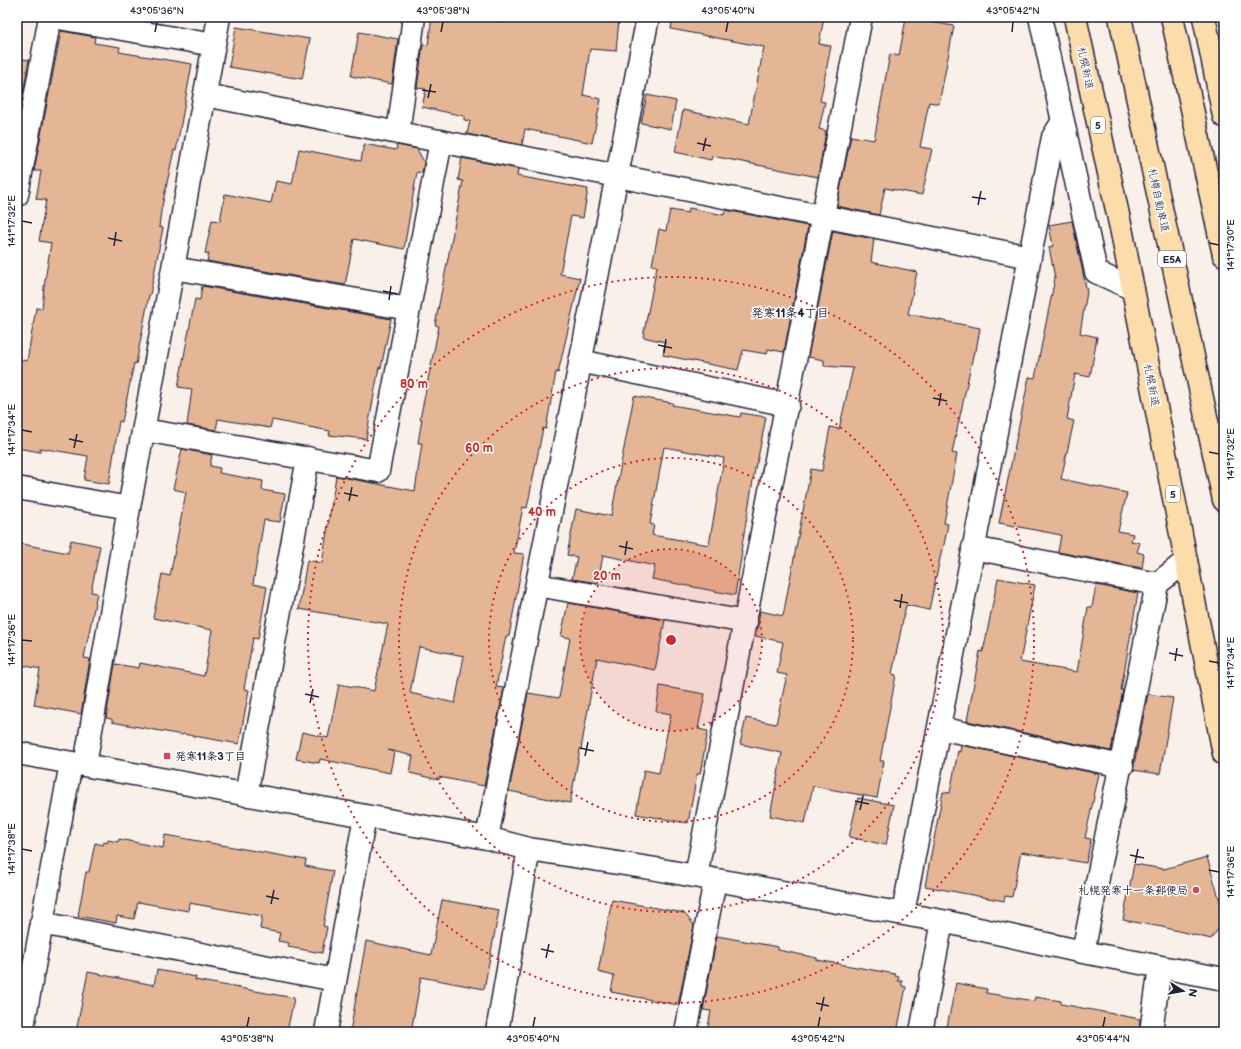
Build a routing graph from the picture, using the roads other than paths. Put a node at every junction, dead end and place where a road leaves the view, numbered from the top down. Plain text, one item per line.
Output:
1 (52, 17) edge
2 (219, 17) edge
3 (414, 17) edge
4 (648, 17) edge
5 (861, 17) edge
6 (1040, 17) edge
7 (1075, 17) edge
8 (1120, 17) edge
9 (1172, 17) edge
10 (1204, 17) edge
11 (214, 45) junction
12 (205, 95) junction
13 (1224, 116) edge
14 (1063, 122) junction
15 (398, 133) junction
16 (441, 141) junction
17 (616, 176) junction
18 (17, 195) edge
19 (824, 216) junction
20 (1224, 255) edge
21 (1030, 257) junction
22 (173, 268) junction
23 (1133, 290) junction
24 (409, 310) junction
25 (580, 361) junction
26 (788, 404) junction
27 (144, 430) junction
28 (308, 458) junction
29 (17, 488) edge
30 (1224, 500) edge
31 (129, 508) junction
32 (973, 548) junction
33 (1186, 561) junction
34 (1158, 584) junction
35 (537, 585) junction
36 (746, 622) junction
37 (939, 728) junction
38 (17, 753) edge
39 (1224, 754) edge
40 (78, 764) junction
41 (1122, 766) junction
42 (246, 795) junction
43 (365, 816) junction
44 (488, 838) junction
45 (529, 849) junction
46 (706, 878) junction
47 (903, 913) junction
48 (942, 920) junction
49 (41, 923) junction
50 (1083, 952) junction
51 (1160, 967) junction
52 (1224, 979) edge
53 (335, 980) junction
54 (22, 1032) edge
55 (326, 1032) edge
56 (497, 1032) edge
57 (686, 1032) edge
58 (921, 1032) edge
59 (1150, 1032) edge

1 - 11 street
1 - 18 street
2 - 11 street
3 - 15 street
4 - 17 street
5 - 19 street
6 - 14 street
7 - 23 highway, 札幌新道 / 5
8 - 30 highway, 札樽自動車道 / E5A
9 - 20 highway
10 - 13 highway
11 - 12 street
12 - 15 street
12 - 22 street
14 - 21 street
14 - 23 street
15 - 16 street
16 - 17 street
16 - 24 street
17 - 19 street
17 - 25 street
19 - 21 street
19 - 26 street
21 - 32 street
22 - 24 street
22 - 27 street
23 - 33 highway, 札幌新道 / 5
24 - 28 street
25 - 26 street
25 - 35 street
26 - 36 street
27 - 28 street
27 - 31 street
28 - 42 street
29 - 31 street
31 - 40 street
32 - 34 street
32 - 37 street
33 - 34 street
33 - 39 highway, 札幌新道 / 5
34 - 41 street
35 - 36 street
35 - 44 street
36 - 46 street
37 - 41 street
37 - 47 street
38 - 40 street
40 - 42 street
40 - 49 street
41 - 50 street
42 - 43 street
43 - 44 street
43 - 53 street
44 - 45 street
45 - 46 street
45 - 56 street
46 - 47 street
46 - 57 street
47 - 48 street
48 - 50 street
48 - 58 street
49 - 53 street
49 - 54 street
50 - 51 street
51 - 52 street
51 - 59 street
53 - 55 street

